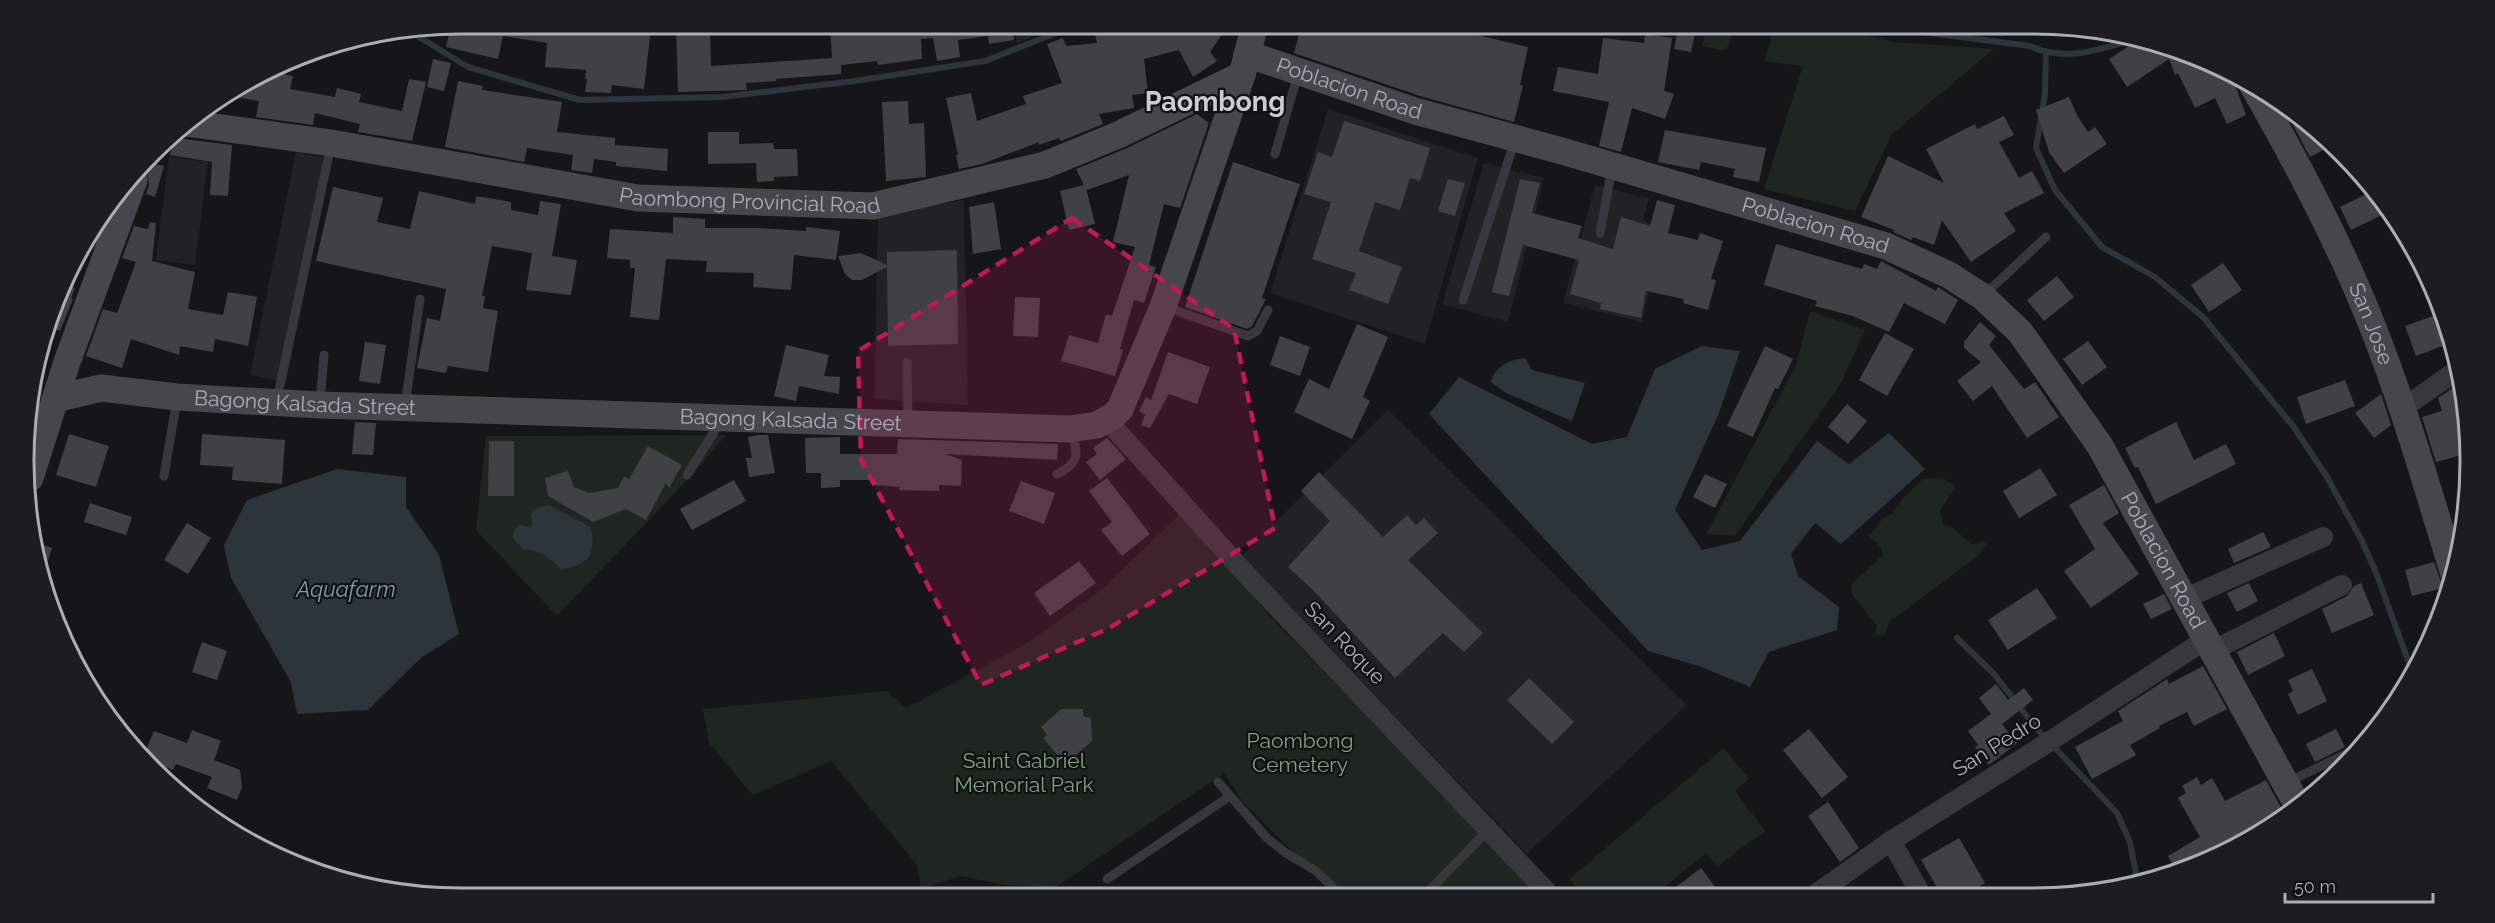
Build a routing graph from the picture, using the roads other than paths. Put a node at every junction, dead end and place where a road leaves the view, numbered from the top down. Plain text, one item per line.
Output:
1 (1252, 34) edge
2 (1244, 64) junction
3 (1299, 72) junction
4 (2261, 100) edge
5 (200, 125) edge
6 (1516, 139) junction
7 (332, 143) junction
8 (1275, 154) dead end
9 (1612, 166) junction
10 (129, 195) edge
11 (1600, 233) dead end
12 (2046, 237) dead end
13 (1983, 297) junction
14 (420, 299) dead end
15 (1463, 300) dead end
16 (1163, 307) junction
17 (1268, 309) dead end
18 (324, 355) dead end
19 (67, 362) junction
20 (907, 362) dead end
21 (2451, 374) edge
22 (101, 388) junction
23 (177, 397) junction
24 (55, 399) junction
25 (276, 402) junction
26 (320, 405) junction
27 (405, 407) junction
28 (2403, 408) junction
29 (723, 417) junction
30 (1107, 420) junction
31 (909, 424) junction
32 (1070, 429) junction
33 (34, 465) edge
34 (1057, 474) dead end
35 (687, 475) dead end
36 (164, 476) dead end
37 (2322, 537) dead end
38 (2449, 559) edge
39 (2342, 585) dead end
40 (2184, 599) junction
41 (2211, 644) junction
42 (2342, 756) edge
43 (1218, 782) dead end
44 (2286, 783) junction
45 (1230, 796) junction
46 (2294, 799) edge
47 (1489, 830) junction
48 (1891, 841) junction
49 (1107, 879) dead end
50 (1334, 888) edge
51 (1432, 888) edge
52 (1543, 888) edge
53 (1824, 888) edge
54 (1917, 888) edge

1 - 2 main road
2 - 3 main road, Poblacion Road
2 - 7 main road, Paombong Provincial Road
2 - 16 main road
3 - 6 main road, Poblacion Road
3 - 8 lane
4 - 28 main road, San Jose
5 - 7 main road, Paombong Provincial Road
6 - 9 main road, Poblacion Road
6 - 15 lane
7 - 25 lane
9 - 11 lane
9 - 13 main road, Poblacion Road
10 - 19 main road
12 - 13 lane
13 - 40 main road, Poblacion Road
14 - 27 lane
16 - 17 lane
16 - 30 main road
18 - 26 lane
19 - 22 main road
19 - 24 main road
20 - 31 lane
21 - 28 street
22 - 23 main road, Bagong Kalsada Street
22 - 24 main road, Bagong Kalsada Street
23 - 25 main road, Bagong Kalsada Street
23 - 36 lane
24 - 33 main road
25 - 26 main road, Bagong Kalsada Street
26 - 27 main road, Bagong Kalsada Street
27 - 29 main road, Bagong Kalsada Street
28 - 38 main road, San Jose
29 - 31 main road, Bagong Kalsada Street
29 - 35 lane
30 - 32 main road, Bagong Kalsada Street
30 - 47 street, San Roque
31 - 32 main road, Bagong Kalsada Street
32 - 34 lane
37 - 40 street
39 - 41 street, San Pedro
40 - 41 main road, Poblacion Road
41 - 44 main road, Poblacion Road
41 - 48 street, San Pedro
42 - 44 lane
43 - 45 lane
44 - 46 main road, Poblacion Road
45 - 49 lane
45 - 50 lane
47 - 51 lane
47 - 52 street, San Roque
48 - 53 street, San Pedro
48 - 54 street

